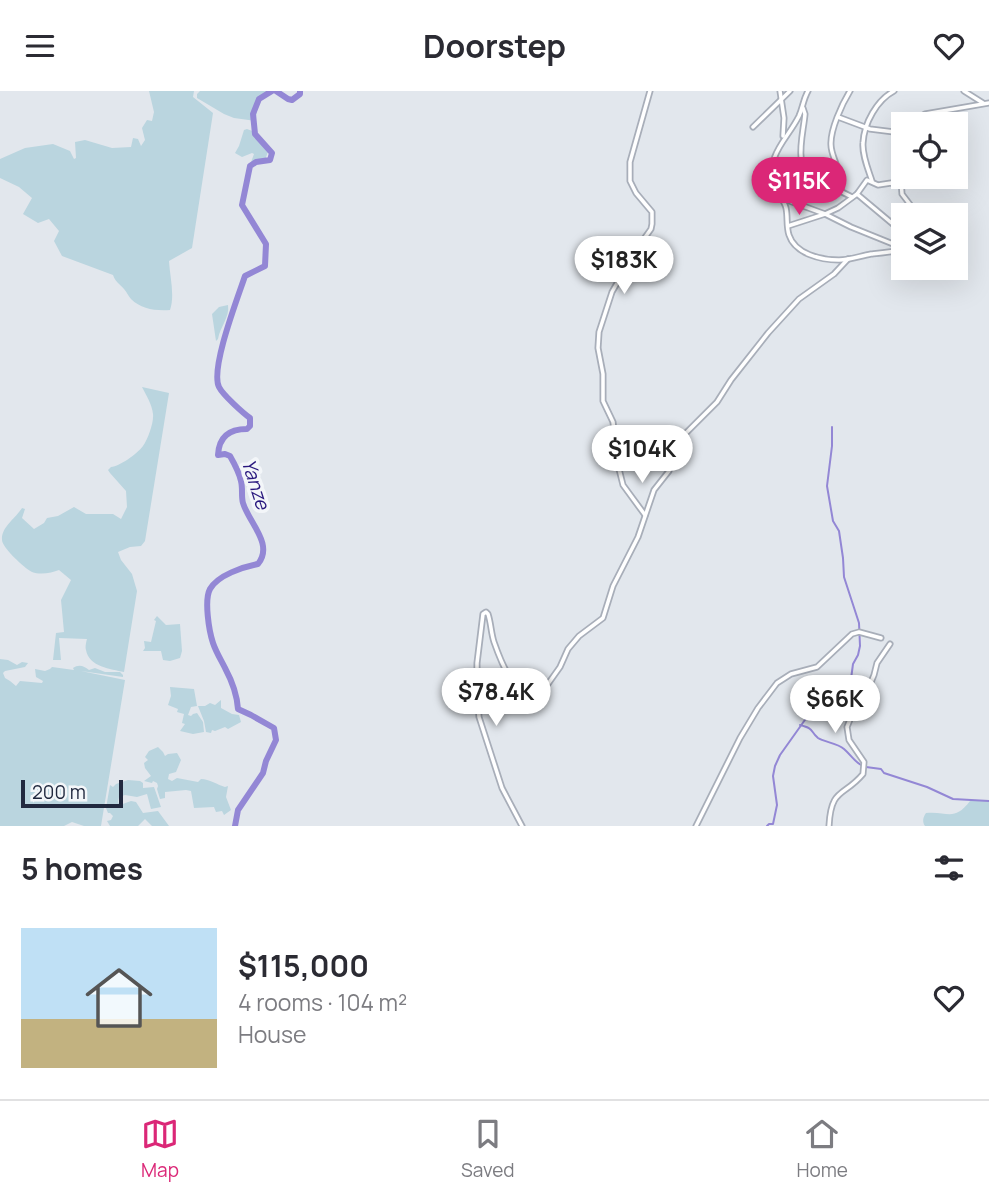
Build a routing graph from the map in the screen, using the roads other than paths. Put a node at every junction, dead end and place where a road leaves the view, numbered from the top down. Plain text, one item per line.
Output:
1 (650, 91) edge
2 (780, 91) edge
3 (790, 91) edge
4 (808, 91) edge
5 (850, 91) edge
6 (894, 91) edge
7 (964, 91) edge
8 (781, 98) junction
9 (987, 104) edge
10 (802, 106) junction
11 (937, 112) edge
12 (838, 117) junction
13 (752, 127) dead end
14 (866, 128) junction
15 (891, 131) edge
16 (783, 138) junction
17 (872, 181) junction
18 (891, 183) edge
19 (838, 190) junction
20 (857, 194) junction
21 (852, 197) junction
22 (782, 198) junction
23 (825, 214) junction
24 (891, 222) edge
25 (788, 226) junction
26 (891, 244) edge
27 (891, 251) edge
28 (848, 259) junction
29 (645, 515) junction
30 (881, 638) dead end
31 (890, 644) dead end
32 (522, 826) edge
33 (696, 826) edge
34 (829, 826) edge

1 - 29 street
2 - 8 street
3 - 8 street
4 - 10 street
5 - 12 street
6 - 14 street
7 - 9 street
8 - 13 street
8 - 16 street
9 - 11 street
10 - 16 street
10 - 19 street
12 - 14 street
12 - 19 street
14 - 15 street
14 - 17 street
16 - 22 street
17 - 18 street
17 - 20 street
19 - 21 street
20 - 21 street
20 - 24 street
21 - 23 street
22 - 23 street
22 - 25 street
23 - 25 street
23 - 26 street
25 - 28 street
27 - 28 street
28 - 29 street
29 - 32 street
30 - 33 street
31 - 34 street

